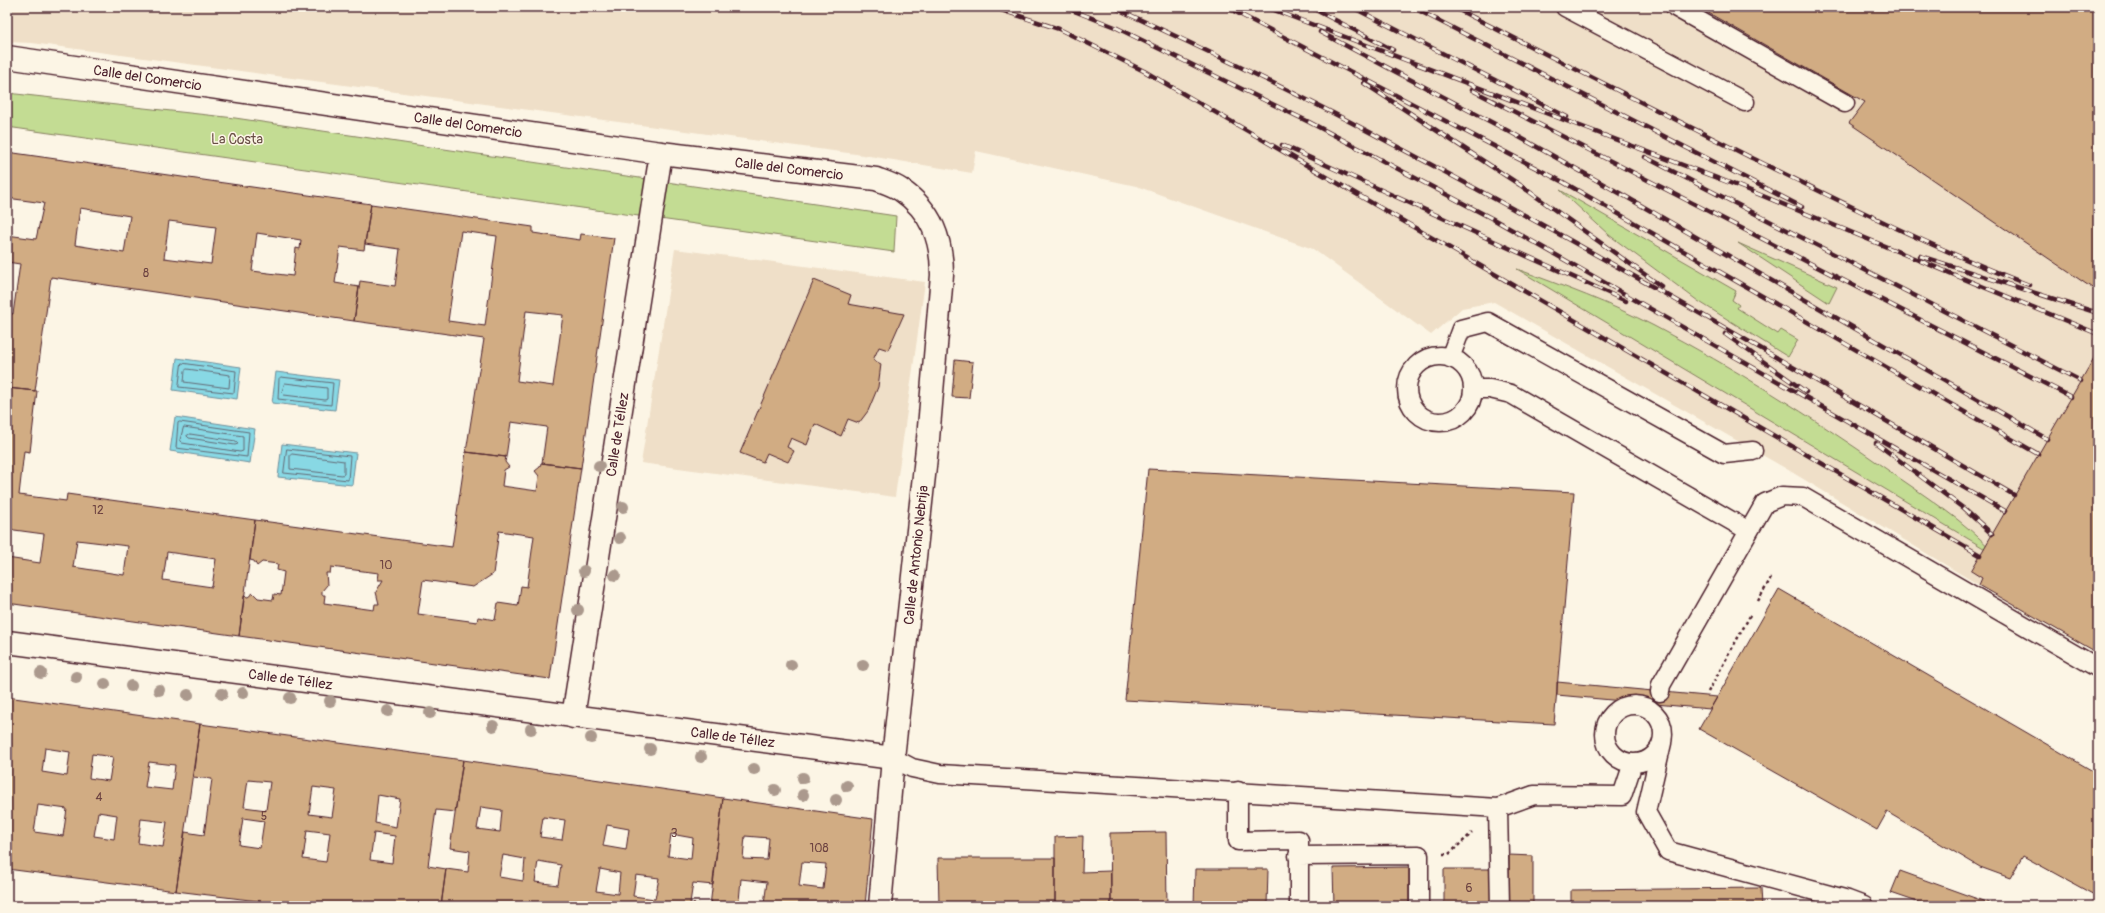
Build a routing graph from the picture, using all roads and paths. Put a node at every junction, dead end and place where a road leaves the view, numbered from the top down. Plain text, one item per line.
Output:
1 (1565, 7) edge
2 (1675, 7) edge
3 (7, 57) edge
4 (1745, 102) dead end
5 (1846, 103) dead end
6 (661, 153) junction
7 (922, 209) joint
8 (1450, 358) junction
9 (1473, 389) junction
10 (1753, 450) dead end
11 (1749, 531) junction
12 (1771, 578) dead end
13 (1758, 601) dead end
14 (1751, 614) dead end
15 (7, 642) edge
16 (2098, 668) edge
17 (1708, 692) dead end
18 (1658, 703) junction
19 (573, 717) junction
20 (1662, 743) junction
21 (893, 758) junction
22 (1633, 763) junction
23 (1238, 791) junction
24 (1498, 808) junction
25 (1419, 855) junction
26 (1298, 856) junction
27 (880, 906) edge
28 (1299, 906) edge
29 (1419, 906) edge
30 (1500, 906) edge
31 (1864, 906) edge

1 - 4 lane
2 - 5 lane
3 - 6 street, Calle del Comercio
6 - 7 street, Calle del Comercio
6 - 19 street, Calle de Téllez
7 - 21 street, Calle de Antonio Nebrija
8 - 9 lane
8 - 9 lane
8 - 10 lane
9 - 11 lane
11 - 16 lane
11 - 18 lane
12 - 13 path
14 - 17 path
15 - 19 street, Calle de Téllez
18 - 20 lane
18 - 22 lane
19 - 21 street, Calle de Téllez
20 - 22 lane
20 - 31 lane
21 - 23 lane
21 - 27 street, Calle de Antonio Nebrija
22 - 24 lane
23 - 24 lane
23 - 26 lane
24 - 25 path
24 - 30 lane
25 - 26 lane
25 - 29 lane
26 - 28 lane

